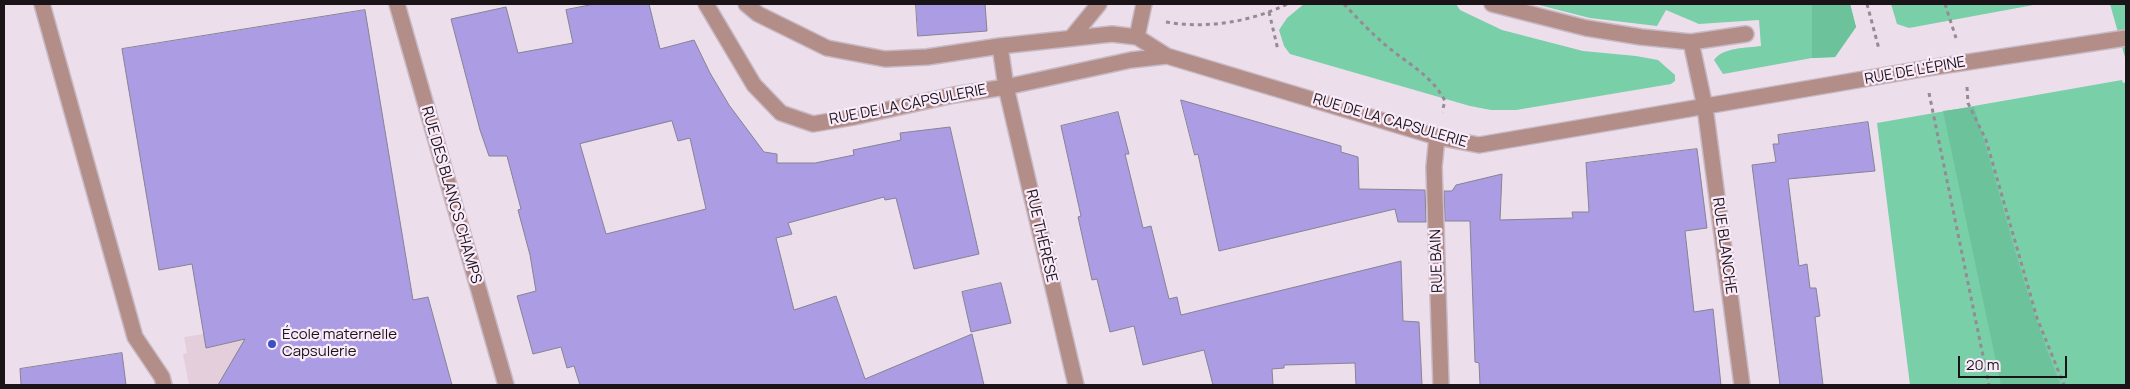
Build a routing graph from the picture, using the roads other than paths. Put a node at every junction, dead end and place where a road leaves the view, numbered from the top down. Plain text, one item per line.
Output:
1 (42, 4) edge
2 (397, 4) edge
3 (706, 4) edge
4 (746, 4) edge
5 (1099, 4) edge
6 (1144, 4) edge
7 (1492, 4) edge
8 (1746, 34) dead end
9 (1072, 37) junction
10 (1136, 37) junction
11 (2126, 38) edge
12 (1691, 42) junction
13 (1000, 46) junction
14 (1167, 56) junction
15 (1006, 87) junction
16 (1705, 107) junction
17 (1437, 136) junction
18 (164, 385) edge
19 (506, 385) edge
20 (1076, 385) edge
21 (1441, 385) edge
22 (1742, 385) edge

1 - 18 street
2 - 19 street, RUE DES BLANCS CHAMPS
3 - 15 street, RUE DE LA CAPSULERIE
4 - 13 street, RUE DE LA CAPSULERIE
5 - 9 street
6 - 10 street
7 - 12 street
8 - 12 street
9 - 10 street, RUE DE LA CAPSULERIE
9 - 13 street, RUE DE LA CAPSULERIE
10 - 14 street, RUE DE LA CAPSULERIE
11 - 16 street, RUE DE L'ÉPINE
12 - 16 street, RUE BLANCHE
13 - 15 street, RUE THÉRÈSE
14 - 15 street, RUE DE LA CAPSULERIE
14 - 17 street, RUE DE LA CAPSULERIE
15 - 20 street, RUE THÉRÈSE
16 - 17 street, RUE DE LA CAPSULERIE
16 - 22 street, RUE BLANCHE
17 - 21 street, RUE BAIN

